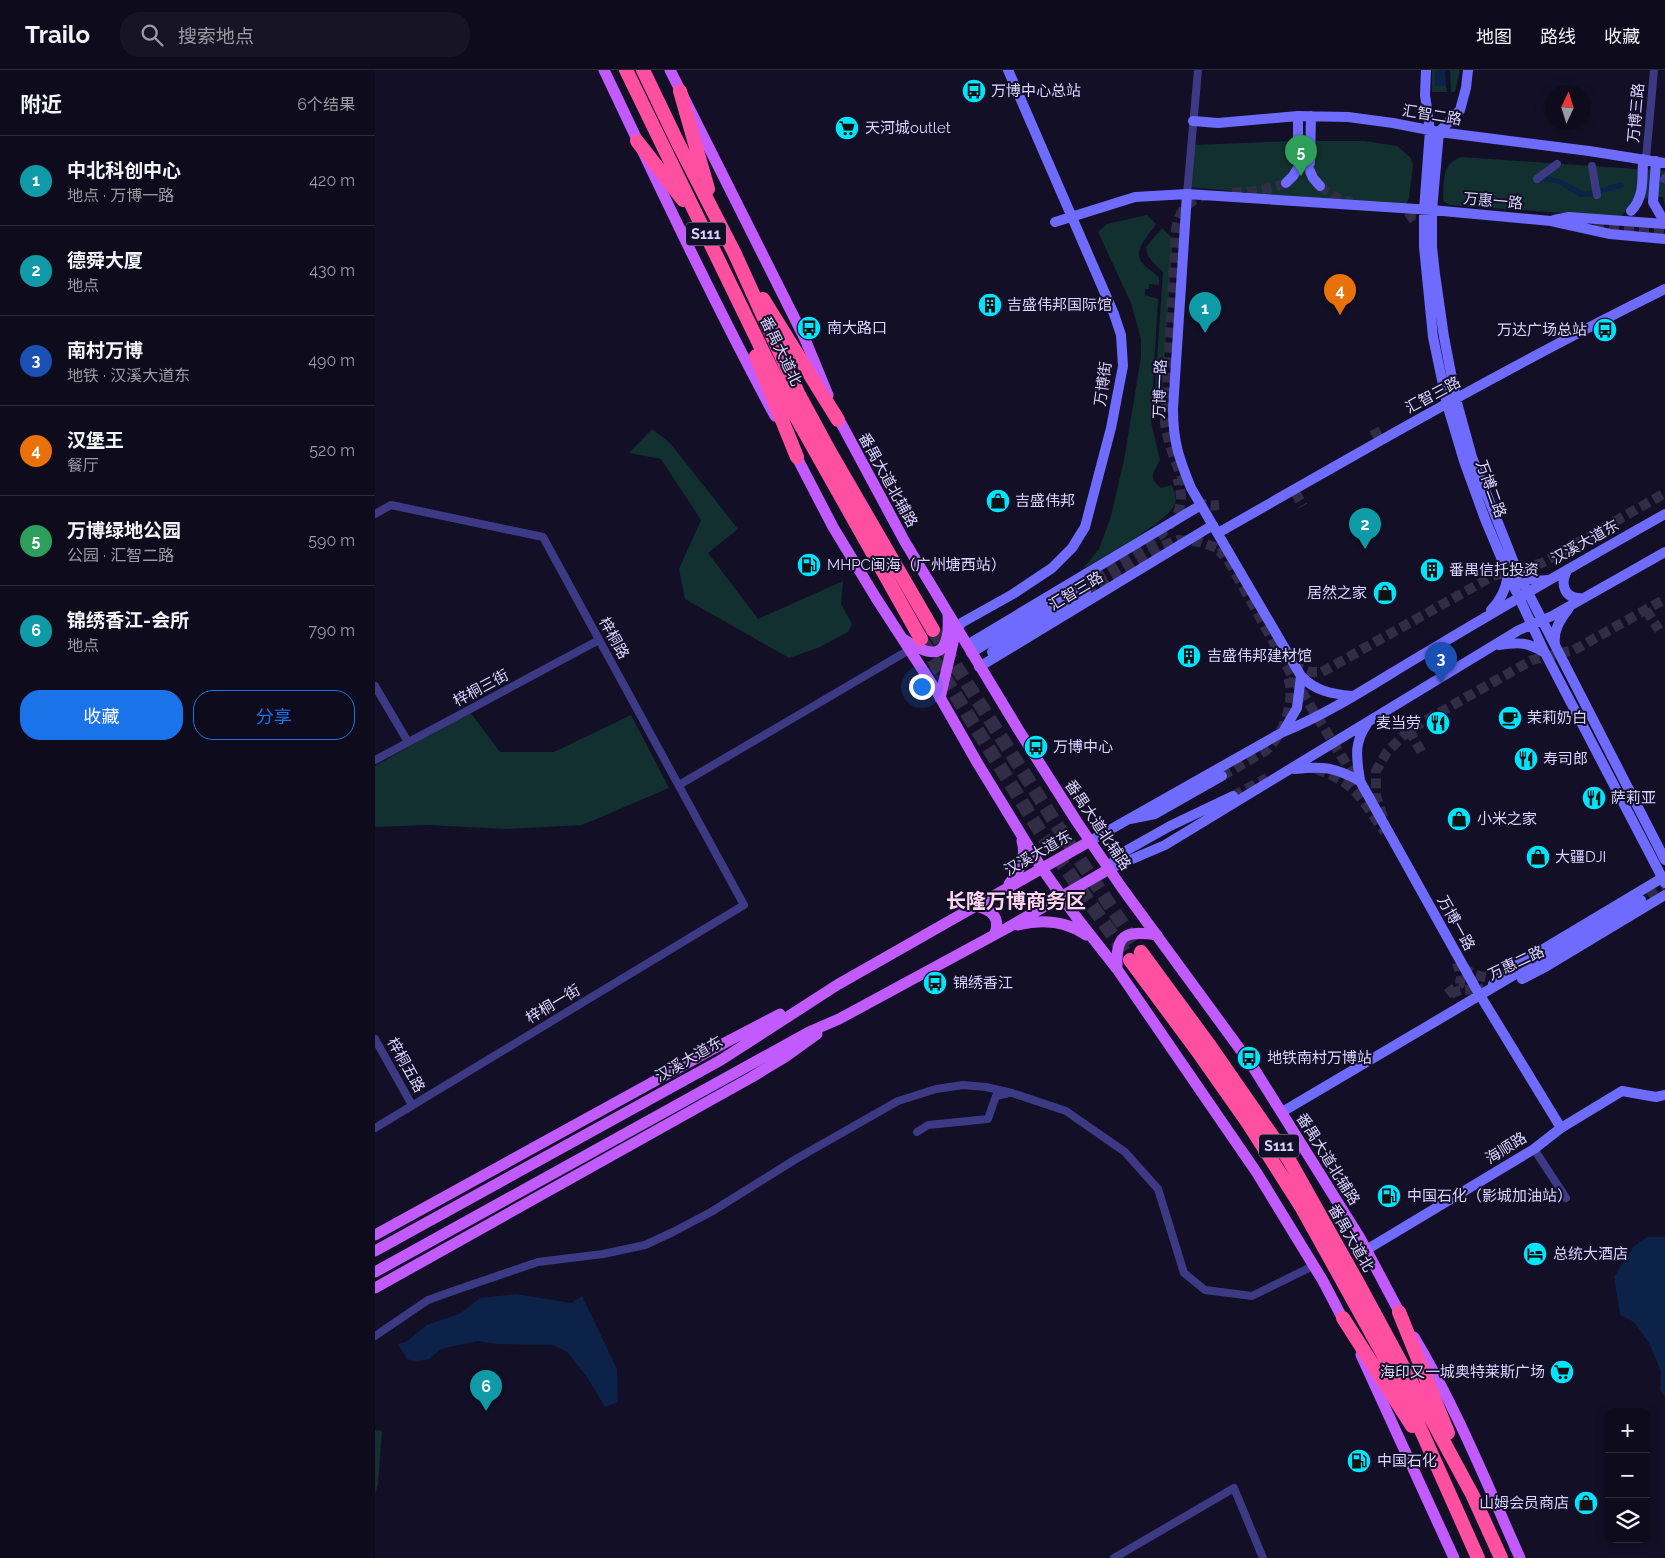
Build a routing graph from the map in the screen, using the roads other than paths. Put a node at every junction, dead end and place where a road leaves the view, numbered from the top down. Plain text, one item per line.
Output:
1 (604, 70) edge
2 (626, 70) edge
3 (643, 70) edge
4 (670, 70) edge
5 (1008, 70) edge
6 (1198, 70) edge
7 (1426, 70) edge
8 (1468, 70) edge
9 (1654, 70) edge
10 (681, 91) junction
11 (1298, 116) junction
12 (1311, 116) junction
13 (1193, 121) junction
14 (1435, 131) junction
15 (637, 141) junction
16 (1653, 160) edge
17 (1557, 164) dead end
18 (1592, 166) dead end
19 (1537, 179) dead end
20 (1286, 182) dead end
21 (1320, 186) tunnel mouth
22 (1187, 194) junction
23 (1597, 196) dead end
24 (1428, 210) junction
25 (1631, 211) dead end
26 (716, 216) junction
27 (1071, 217) junction
28 (1663, 220) edge
29 (1551, 221) junction
30 (701, 222) junction
31 (1055, 222) dead end
32 (1665, 233) edge
33 (1665, 239) edge
34 (735, 254) junction
35 (725, 271) junction
36 (1665, 289) edge
37 (1452, 401) junction
38 (838, 420) junction
39 (797, 457) junction
40 (1201, 505) junction
41 (375, 514) edge
42 (1665, 514) edge
43 (1216, 529) junction
44 (1665, 552) edge
45 (1568, 569) junction
46 (1513, 573) junction
47 (1548, 580) junction
48 (1084, 589) tunnel mouth
49 (1523, 595) junction
50 (1584, 598) junction
51 (1571, 605) junction
52 (947, 612) junction
53 (1484, 618) junction
54 (1542, 620) junction
55 (1531, 625) junction
56 (957, 627) junction
57 (933, 630) tunnel mouth
58 (902, 638) junction
59 (921, 638) tunnel mouth
60 (599, 640) junction
61 (1491, 647) junction
62 (1556, 648) junction
63 (909, 650) junction
64 (1545, 653) junction
65 (973, 657) junction
66 (1301, 676) junction
67 (375, 686) edge
68 (1353, 696) junction
69 (940, 698) junction
70 (1370, 719) junction
71 (1283, 732) junction
72 (408, 742) junction
73 (375, 760) edge
74 (1291, 769) junction
75 (1222, 776) tunnel mouth
76 (1360, 782) junction
77 (679, 785) junction
78 (1233, 796) tunnel mouth
79 (1125, 820) junction
80 (1020, 833) junction
81 (1090, 841) junction
82 (1665, 860) edge
83 (1041, 867) junction
84 (1109, 869) junction
85 (1664, 879) edge
86 (1004, 889) junction
87 (1665, 895) edge
88 (1061, 896) junction
89 (1641, 900) tunnel mouth
90 (744, 905) joint
91 (976, 906) junction
92 (1007, 928) junction
93 (995, 933) junction
94 (1157, 935) junction
95 (1095, 941) junction
96 (1117, 969) junction
97 (837, 985) junction
98 (1483, 994) junction
99 (839, 1018) junction
100 (375, 1039) edge
101 (1012, 1093) junction
102 (1665, 1095) edge
103 (412, 1105) junction
104 (1282, 1112) junction
105 (375, 1128) edge
106 (1561, 1128) junction
107 (917, 1132) dead end
108 (1534, 1149) junction
109 (1567, 1198) dead end
110 (375, 1235) edge
111 (1366, 1250) junction
112 (375, 1251) edge
113 (1313, 1266) junction
114 (375, 1272) edge
115 (375, 1288) edge
116 (1399, 1312) junction
117 (1343, 1318) junction
118 (375, 1336) edge
119 (1439, 1468) junction
120 (1473, 1496) junction
121 (1114, 1558) edge
122 (1263, 1558) edge
123 (1454, 1558) edge
124 (1478, 1558) edge
125 (1501, 1558) edge
126 (1520, 1558) edge

1 - 15 main road
2 - 30 highway, 番禺大道北 / S111
3 - 26 highway, 番禺大道北 / S111
4 - 10 main road, 番禺大道北辅路
5 - 27 street, 万博街
6 - 13 street, 万博一路
7 - 14 street, 万博二路
8 - 14 street
9 - 16 street, 万博三路
10 - 26 highway
10 - 38 main road, 番禺大道北辅路
11 - 12 street, 汇智二路
11 - 13 street, 汇智二路
11 - 20 street
12 - 14 street, 汇智二路
12 - 21 street
13 - 22 street, 万博一路
14 - 16 street, 汇智二路
14 - 24 street, 万博二路
15 - 30 highway
15 - 39 main road
16 - 25 street
16 - 28 street
17 - 19 street
18 - 23 street
22 - 24 street, 万惠一路
22 - 27 street, 万惠一路
22 - 40 street, 万博一路
24 - 29 street, 万惠一路
24 - 37 street, 万博二路
26 - 34 highway, 番禺大道北 / S111
27 - 31 street, 万惠一路
27 - 56 street, 万博街
28 - 29 street, 万惠一路
29 - 32 street
29 - 33 street, 万惠一路
30 - 35 highway, 番禺大道北 / S111
34 - 38 highway
34 - 57 highway, 番禺大道北 / S111
35 - 39 highway
35 - 59 highway, 番禺大道北 / S111
36 - 37 street, 汇智三路
37 - 43 street, 汇智三路
37 - 46 street, 万博二路
38 - 52 main road, 番禺大道北辅路
39 - 58 main road
40 - 43 street, 万博一路
40 - 65 street, 汇智三路
41 - 60 street, 梓桐路
42 - 45 street, 汉溪大道东
43 - 65 street, 汇智三路
43 - 66 street, 万博一路
44 - 50 street
45 - 47 street, 汉溪大道东
45 - 50 street
46 - 47 street
46 - 49 street, 万博二路
46 - 53 street
47 - 49 street, 汉溪大道东
48 - 65 street
49 - 53 street, 汉溪大道东
49 - 54 street, 万博二路
49 - 55 street, 万博二路
50 - 51 street
51 - 54 street
51 - 62 street
52 - 56 main road, 番禺大道北辅路
52 - 58 main road
53 - 68 street, 汉溪大道东
54 - 55 street
54 - 62 street, 万博二路
55 - 61 street
55 - 64 street, 万博二路
56 - 65 main road, 番禺大道北辅路
56 - 69 main road
58 - 63 main road
60 - 72 street, 梓桐三街
60 - 77 street, 梓桐路
61 - 64 street
61 - 70 street
62 - 82 street, 万博二路
63 - 69 main road
63 - 77 street
64 - 85 street, 万博二路
65 - 81 main road, 番禺大道北辅路
66 - 68 street
66 - 71 street
67 - 72 street
68 - 71 street, 汉溪大道东
69 - 80 main road
70 - 74 street
70 - 76 street
71 - 79 street, 汉溪大道东
72 - 73 street, 梓桐三街
74 - 76 street
74 - 84 street
75 - 79 street
76 - 98 street, 万博一路
77 - 90 street, 梓桐路
78 - 84 street
79 - 81 street, 汉溪大道东
80 - 83 main road
80 - 86 main road
81 - 83 main road, 汉溪大道东
81 - 84 main road, 番禺大道北辅路
83 - 86 main road, 汉溪大道东
83 - 88 main road
84 - 88 main road
84 - 94 main road, 番禺大道北辅路
85 - 98 street, 万惠二路
86 - 91 main road, 汉溪大道东
87 - 98 street, 万惠二路
88 - 92 main road
88 - 95 main road
89 - 98 street
90 - 103 street, 梓桐一街
91 - 93 main road
91 - 97 main road, 汉溪大道东
92 - 93 main road
92 - 95 main road
93 - 99 main road
94 - 96 main road
94 - 104 main road, 番禺大道北辅路
95 - 96 main road
96 - 113 main road
97 - 110 main road
97 - 112 main road, 汉溪大道东
98 - 104 street, 万惠二路
98 - 106 street, 万博一路
99 - 114 main road
99 - 115 main road
100 - 103 street, 梓桐五路
101 - 107 street
101 - 113 street
101 - 118 street
102 - 106 street, 海顺路
103 - 105 street, 梓桐一街
104 - 111 main road, 番禺大道北辅路
106 - 108 street, 海顺路
108 - 109 street
108 - 111 street, 海顺路
111 - 116 main road, 番禺大道北辅路
113 - 117 main road
116 - 120 highway
116 - 126 main road, 番禺大道北辅路
117 - 119 highway
117 - 123 main road
119 - 120 highway, 番禺大道北 / S111
119 - 124 highway, 番禺大道北 / S111
120 - 125 highway, 番禺大道北 / S111
121 - 122 street

